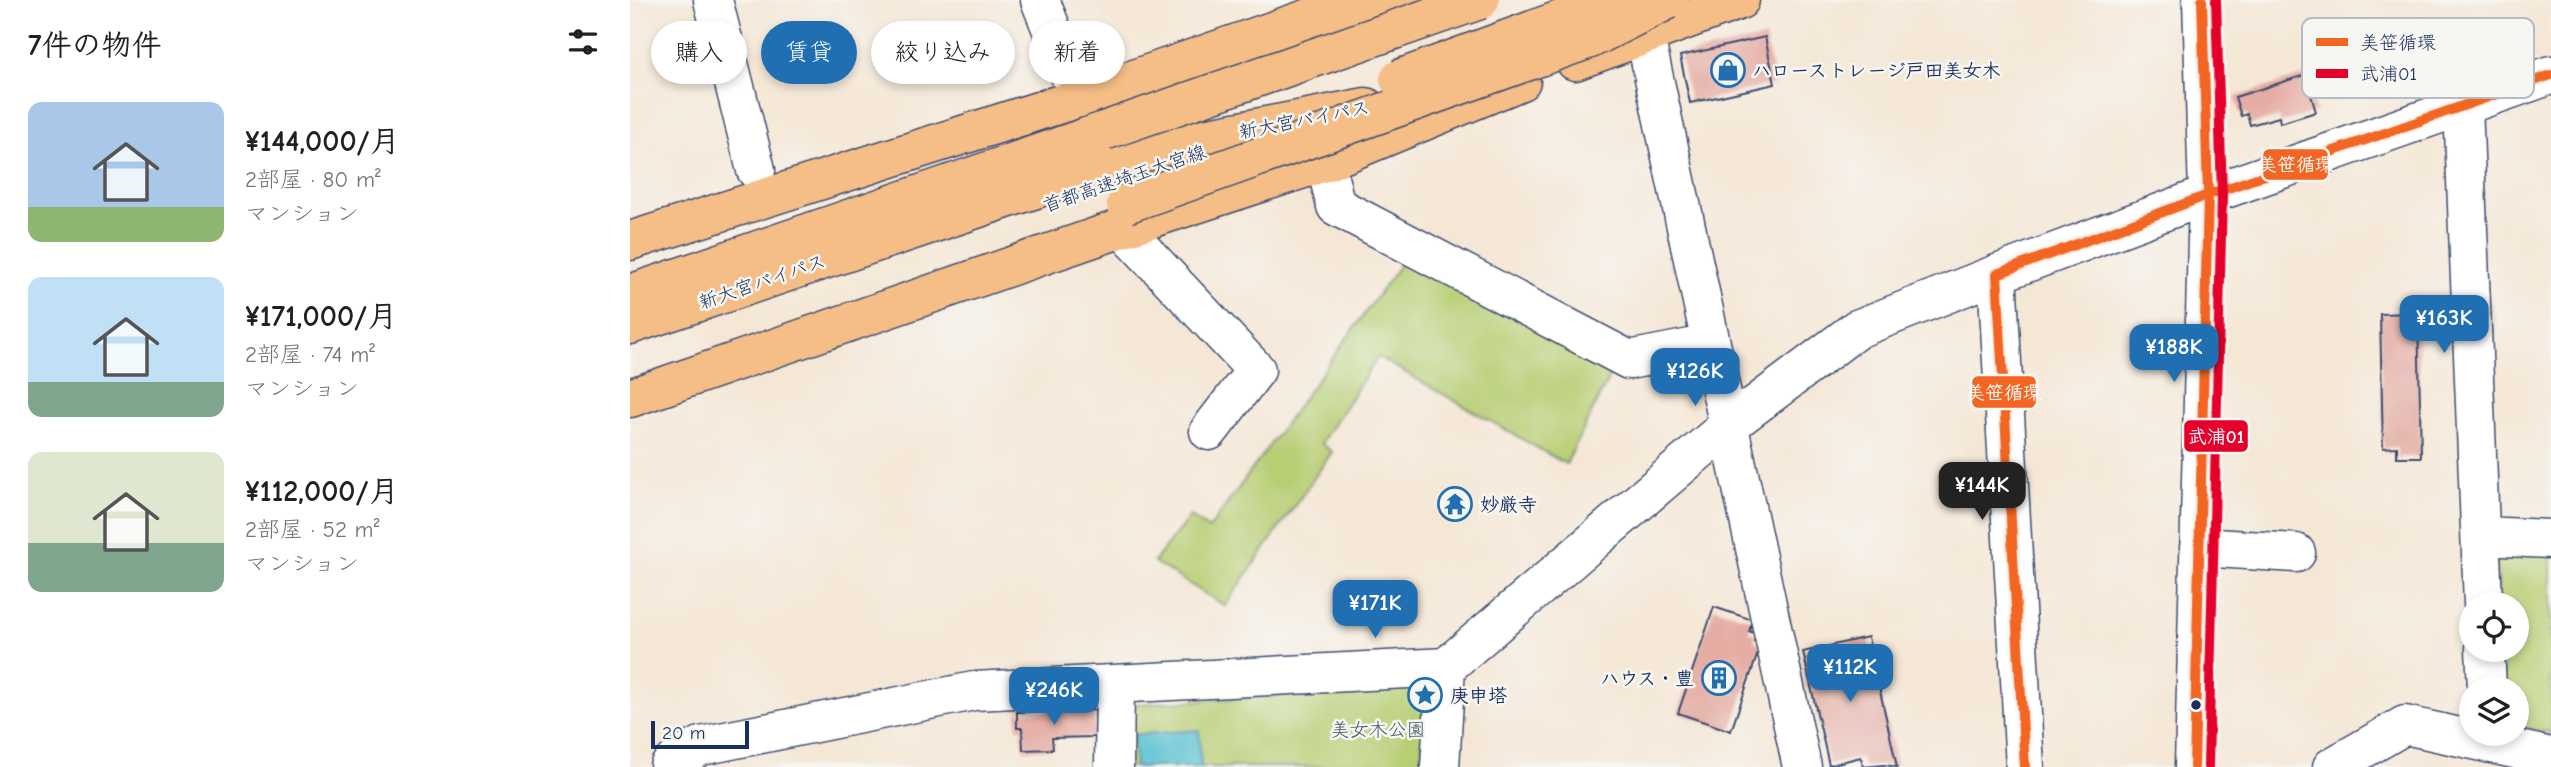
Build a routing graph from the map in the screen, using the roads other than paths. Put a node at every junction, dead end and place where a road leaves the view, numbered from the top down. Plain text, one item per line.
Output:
1 (713, 0) edge
2 (1040, 0) edge
3 (1361, 0) edge
4 (1411, 0) edge
5 (1480, 0) edge
6 (1614, 0) edge
7 (1668, 0) edge
8 (1740, 0) edge
9 (2202, 0) edge
10 (1645, 36) junction
11 (1542, 73) junction
12 (2551, 75) edge
13 (2534, 81) edge
14 (1079, 98) junction
15 (2484, 98) edge
16 (2463, 105) junction
17 (1325, 162) junction
18 (757, 170) dead end
19 (2208, 195) junction
20 (1122, 228) junction
21 (630, 241) edge
22 (630, 264) edge
23 (1997, 274) junction
24 (630, 294) edge
25 (630, 309) edge
26 (630, 325) edge
27 (1711, 344) junction
28 (630, 345) edge
29 (630, 371) edge
30 (630, 398) edge
31 (1729, 425) junction
32 (1209, 431) dead end
33 (2481, 536) junction
34 (2551, 539) edge
35 (2199, 547) junction
36 (2296, 553) dead end
37 (2483, 592) edge
38 (1446, 667) junction
39 (1115, 684) junction
40 (2489, 748) edge
41 (2551, 757) edge
42 (669, 767) edge
43 (1114, 767) edge
44 (1440, 767) edge
45 (1802, 767) edge
46 (2025, 767) edge
47 (2194, 767) edge
48 (2332, 767) edge

1 - 18 street
2 - 14 street
3 - 14 highway
4 - 22 highway
4 - 25 highway, 新大宮バイパス
5 - 24 highway, bridge
6 - 28 highway, 首都高速埼玉大宮線, bridge
7 - 29 highway, bridge
8 - 10 highway, 新大宮バイパス
9 - 19 street
10 - 11 highway, 新大宮バイパス
10 - 27 street
11 - 17 highway
11 - 26 highway, 新大宮バイパス
12 - 13 street
14 - 21 highway
15 - 16 street
16 - 19 street
16 - 33 street
17 - 20 highway
17 - 27 street
19 - 23 street
19 - 35 street
20 - 30 highway
20 - 32 street
23 - 31 street
23 - 46 street
27 - 31 street
31 - 38 street
31 - 45 street
33 - 34 street
33 - 37 street
35 - 36 street
35 - 47 street
38 - 39 street
38 - 44 street
39 - 42 street
39 - 43 street
40 - 41 street
40 - 48 street

